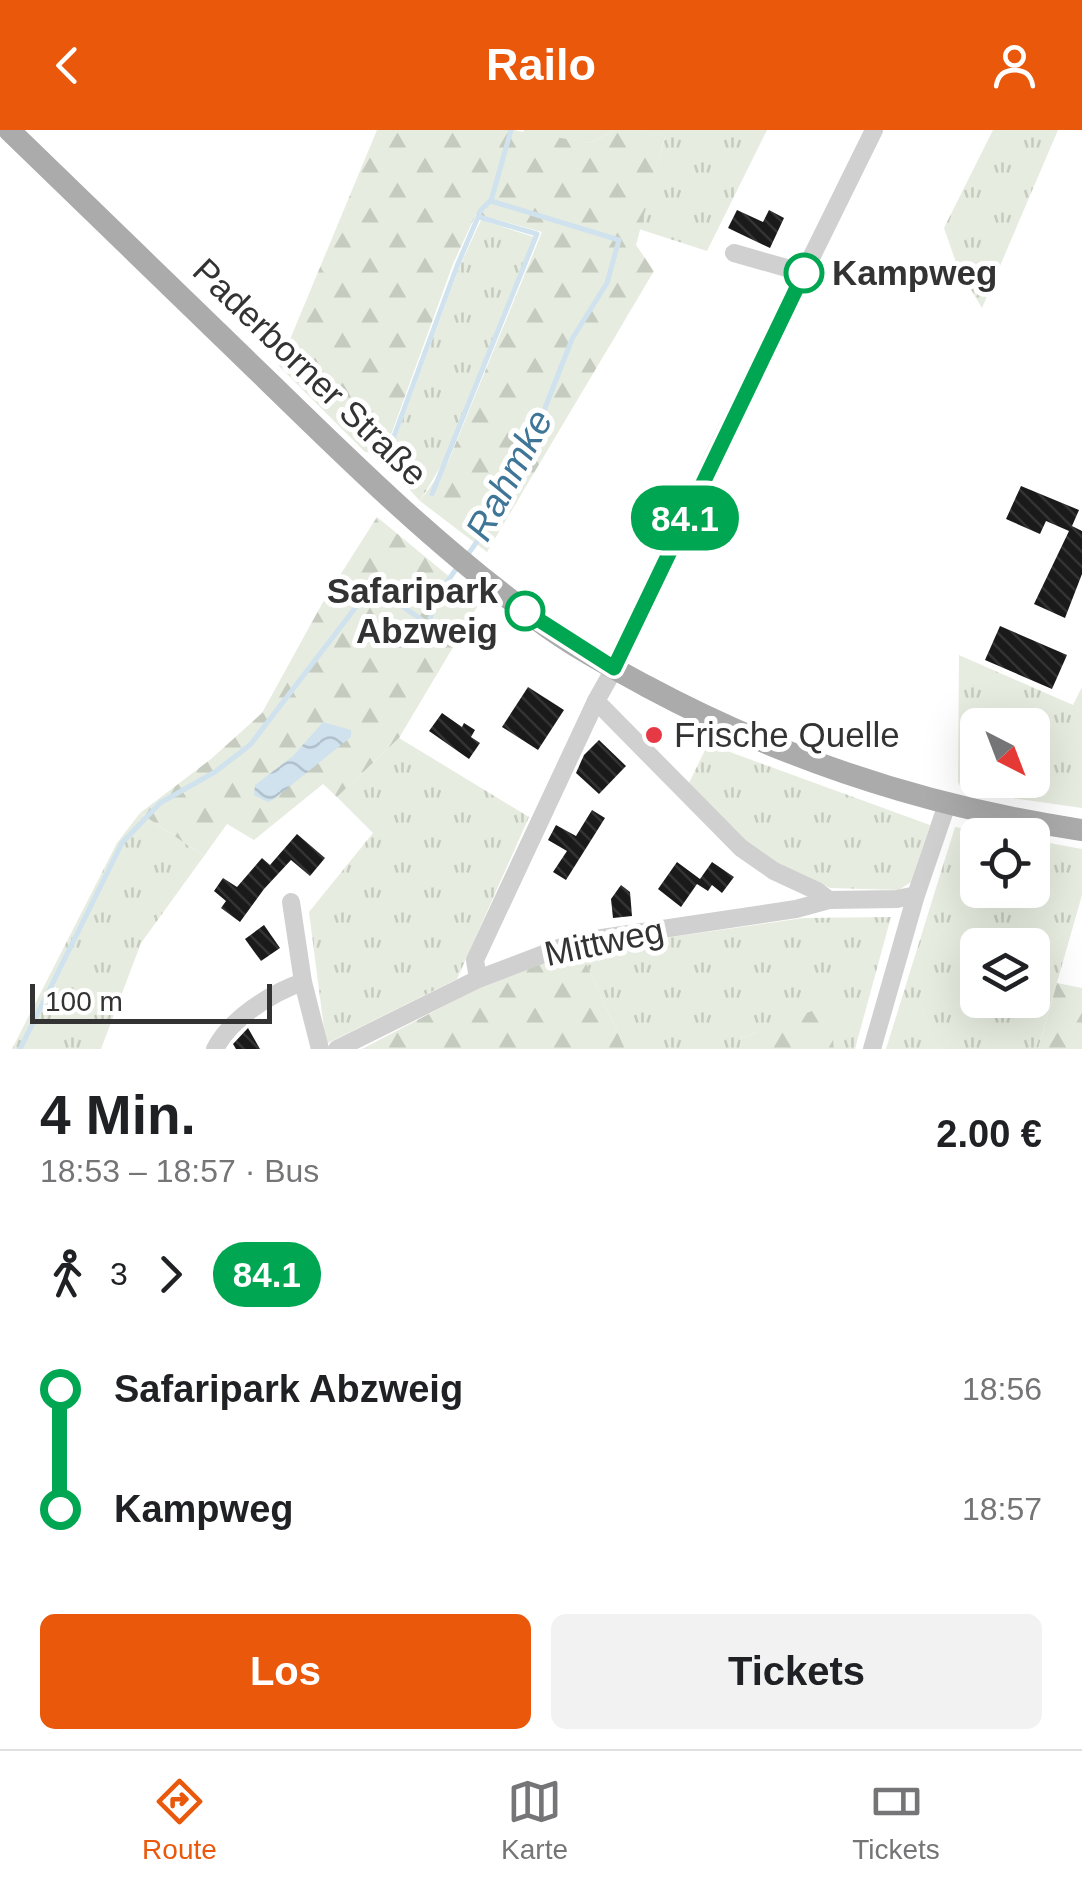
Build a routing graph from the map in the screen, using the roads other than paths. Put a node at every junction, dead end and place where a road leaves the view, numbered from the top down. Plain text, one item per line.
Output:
1 (9, 130) edge
2 (874, 130) edge
3 (734, 253) dead end
4 (804, 273) junction
5 (614, 668) junction
6 (596, 702) junction
7 (948, 804) junction
8 (1082, 830) edge
9 (916, 895) junction
10 (829, 900) junction
11 (291, 902) dead end
12 (478, 979) junction
13 (302, 982) junction
14 (215, 1049) edge
15 (320, 1049) edge
16 (337, 1049) edge
17 (872, 1049) edge

1 - 5 main road, Paderborner Straße
2 - 4 street
3 - 4 street
4 - 5 street
5 - 6 street
5 - 7 main road, Paderborner Straße
6 - 10 street, Mittweg
6 - 12 street
7 - 8 main road, Paderborner Straße
7 - 9 street
9 - 10 street, Mittweg
9 - 17 street
10 - 12 street, Mittweg
11 - 13 street
12 - 16 street, Mittweg
13 - 14 street
13 - 15 street

